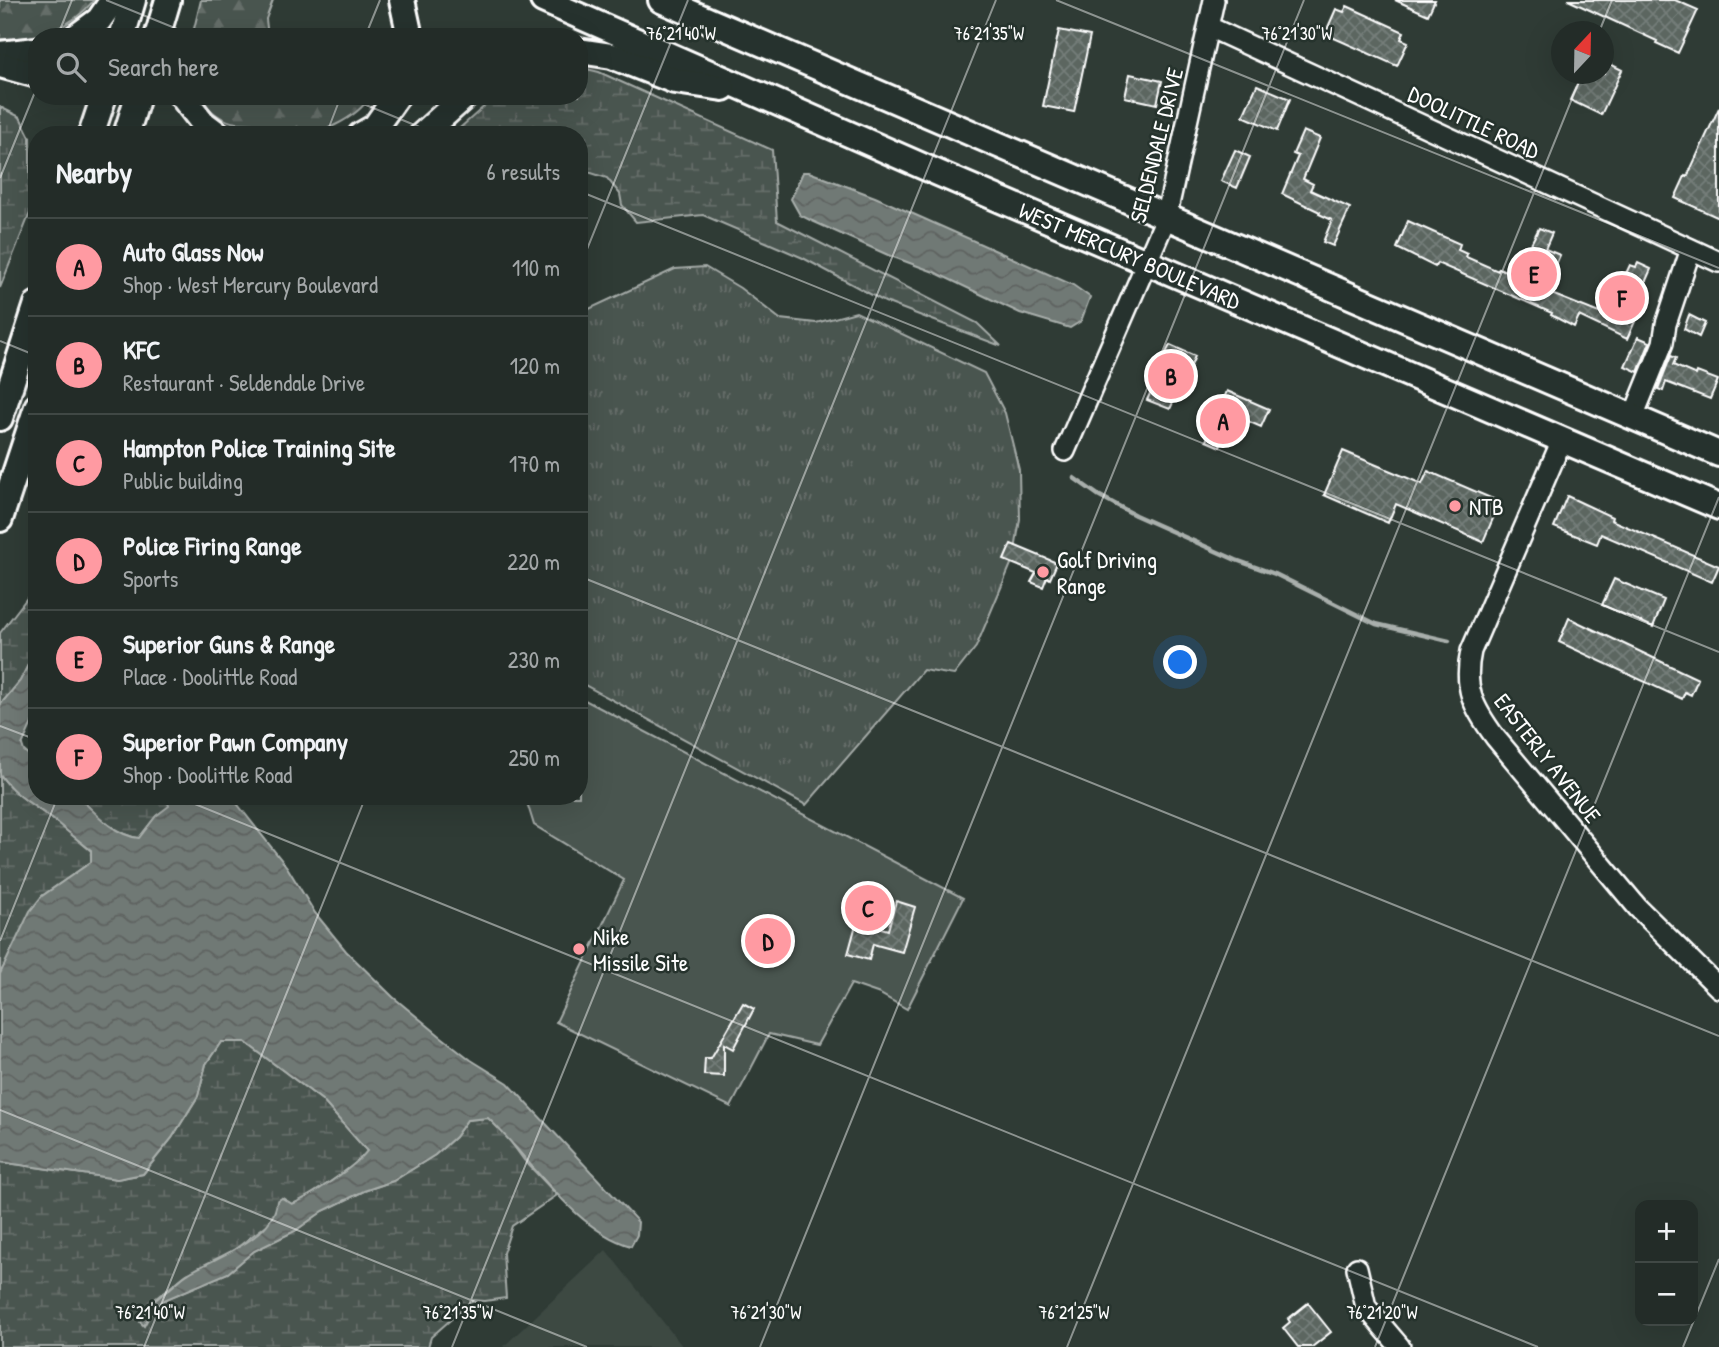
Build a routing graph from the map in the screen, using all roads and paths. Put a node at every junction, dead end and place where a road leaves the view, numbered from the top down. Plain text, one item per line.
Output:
1 (113, 0) edge
2 (133, 0) edge
3 (168, 0) edge
4 (180, 0) edge
5 (402, 0) edge
6 (543, 0) edge
7 (1214, 0) edge
8 (669, 2) edge
9 (1209, 27) junction
10 (88, 28) edge
11 (125, 28) edge
12 (160, 28) edge
13 (174, 28) edge
14 (408, 28) edge
15 (28, 51) edge
16 (588, 52) edge
17 (0, 54) edge
18 (0, 65) edge
19 (28, 73) edge
20 (755, 92) junction
21 (103, 105) edge
22 (135, 105) edge
23 (189, 105) edge
24 (390, 105) edge
25 (455, 105) edge
26 (94, 126) edge
27 (129, 126) edge
28 (206, 126) edge
29 (375, 126) edge
30 (432, 126) edge
31 (1166, 218) junction
32 (1691, 249) junction
33 (1149, 262) junction
34 (1719, 262) edge
35 (28, 332) edge
36 (1633, 417) junction
37 (0, 418) edge
38 (28, 434) edge
39 (1562, 440) junction
40 (1065, 451) dead end
41 (1719, 454) edge
42 (28, 463) edge
43 (1719, 507) edge
44 (3, 510) edge
45 (1719, 988) edge
46 (1357, 1268) dead end
47 (1400, 1347) edge

1 - 10 main road
2 - 11 main road
3 - 12 main road
4 - 13 main road
5 - 14 main road
6 - 20 main road, WEST MERCURY BOULEVARD
7 - 9 street, SELDENDALE DRIVE
8 - 31 main road
9 - 31 street, SELDENDALE DRIVE
9 - 32 street, DOOLITTLE ROAD
15 - 17 main road
16 - 20 main road
18 - 19 main road
20 - 33 main road, WEST MERCURY BOULEVARD
21 - 26 main road
22 - 27 main road
23 - 28 main road
24 - 29 main road
25 - 30 main road
31 - 33 street, SELDENDALE DRIVE
31 - 36 main road
32 - 34 street, DOOLITTLE ROAD
32 - 36 street
33 - 39 main road, WEST MERCURY BOULEVARD
33 - 40 street, SELDENDALE DRIVE
35 - 37 main road
36 - 41 main road
38 - 44 main road
39 - 43 main road, WEST MERCURY BOULEVARD
39 - 45 street, EASTERLY AVENUE
42 - 44 main road
46 - 47 street

